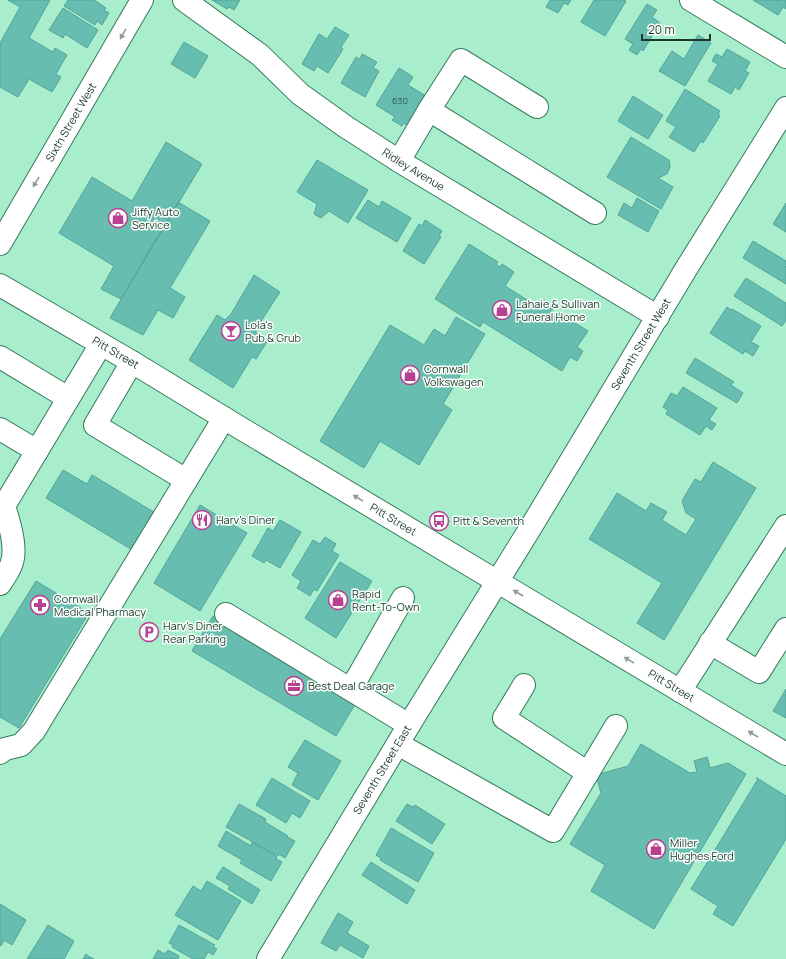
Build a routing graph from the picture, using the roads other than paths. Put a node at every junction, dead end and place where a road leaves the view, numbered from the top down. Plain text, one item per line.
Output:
1 (142, 0) edge
2 (184, 0) edge
3 (691, 0) edge
4 (786, 57) edge
5 (537, 107) dead end
6 (786, 108) edge
7 (429, 110) junction
8 (399, 161) junction
9 (595, 214) dead end
10 (0, 244) edge
11 (0, 285) edge
12 (658, 317) junction
13 (101, 344) junction
14 (0, 357) edge
15 (132, 362) junction
16 (68, 398) junction
17 (224, 418) junction
18 (0, 429) edge
19 (37, 451) junction
20 (186, 480) junction
21 (2, 504) edge
22 (786, 526) edge
23 (1, 581) edge
24 (498, 582) junction
25 (403, 598) dead end
26 (226, 614) dead end
27 (786, 629) edge
28 (710, 644) junction
29 (524, 685) dead end
30 (352, 689) junction
31 (680, 691) junction
32 (409, 725) junction
33 (616, 726) dead end
34 (398, 744) junction
35 (0, 753) edge
36 (786, 754) edge
37 (588, 772) junction
38 (268, 959) edge

1 -> 10 street, Sixth Street West
2 - 8 street, Ridley Avenue
3 - 4 street
5 - 7 street
6 - 12 street, Seventh Street West
7 - 8 street
7 - 9 street
8 - 12 street, Ridley Avenue
11 - 13 street, Pitt Street
12 - 24 street, Seventh Street West
13 - 15 street, Pitt Street
13 - 16 street
14 - 16 street
15 - 17 street, Pitt Street
15 - 20 street
16 - 19 street
17 - 20 street
24 -> 17 street, Pitt Street
18 - 19 street
19 - 21 street
20 - 35 street
21 - 23 street
22 - 28 street
31 -> 24 street, Pitt Street
24 - 32 street, Seventh Street East
25 - 30 street
26 - 30 street
27 - 28 street
28 - 31 street
29 - 37 street
30 - 32 street
36 -> 31 street, Pitt Street
32 - 34 street, Seventh Street East
33 - 37 street
34 - 37 street
34 - 38 street, Seventh Street East

